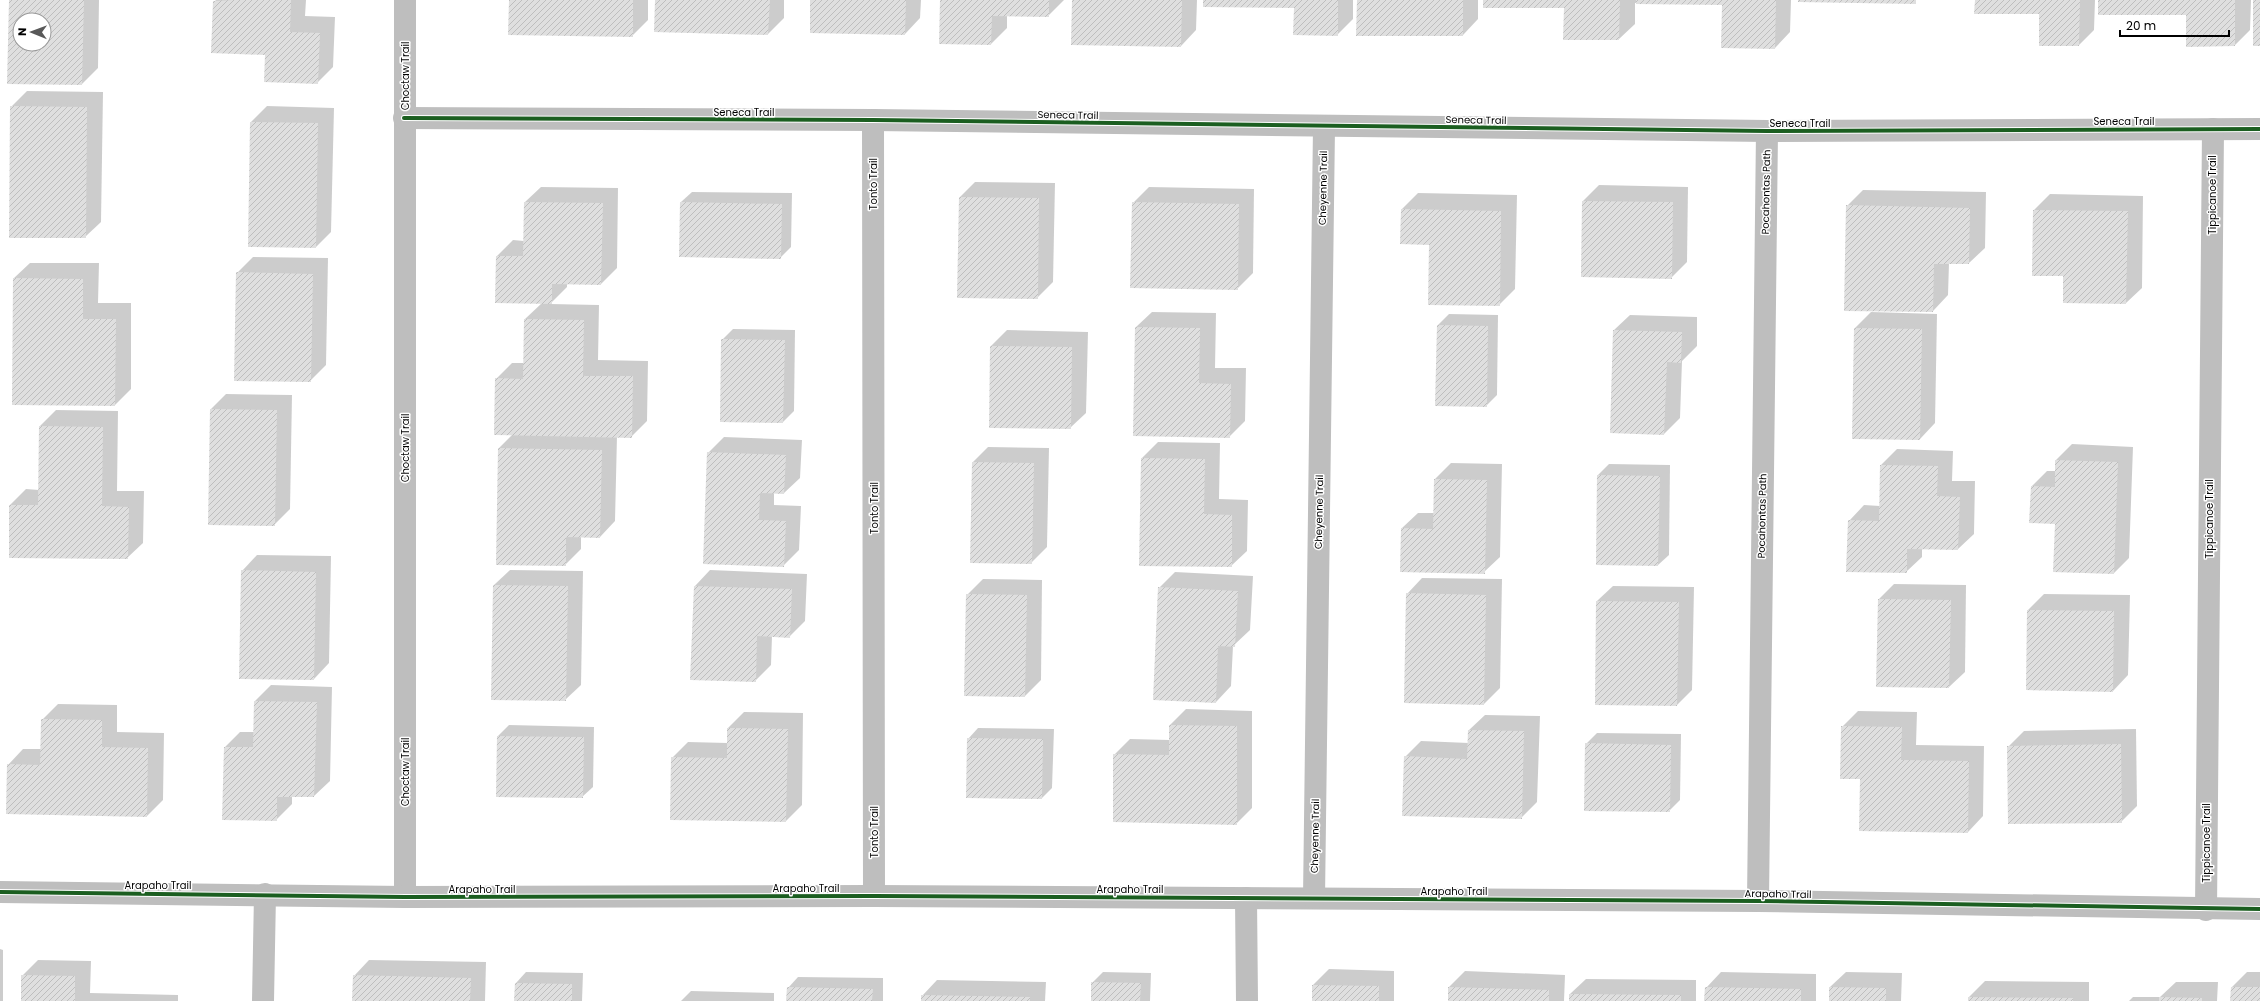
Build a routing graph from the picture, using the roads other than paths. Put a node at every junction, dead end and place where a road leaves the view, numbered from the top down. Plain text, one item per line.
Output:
1 (405, 0) edge
2 (404, 118) junction
3 (873, 120) junction
4 (1324, 127) junction
5 (2213, 129) junction
6 (2260, 129) edge
7 (1767, 131) junction
8 (0, 892) edge
9 (265, 894) junction
10 (874, 896) junction
11 (405, 897) junction
12 (1246, 898) junction
13 (1314, 898) junction
14 (1758, 901) junction
15 (2260, 909) edge
16 (2206, 910) junction
17 (263, 1001) edge
18 (1247, 1001) edge

1 - 2 street, Choctaw Trail
2 - 3 street, Seneca Trail
2 - 11 street, Choctaw Trail
3 - 4 street, Seneca Trail
3 - 10 street, Tonto Trail
4 - 7 street, Seneca Trail
4 - 13 street, Cheyenne Trail
5 - 6 street, Seneca Trail
5 - 7 street, Seneca Trail
5 - 16 street, Tippicanoe Trail
7 - 14 street, Pocahontas Path
8 - 9 street, Arapaho Trail
9 - 11 street, Arapaho Trail
9 - 17 street
10 - 11 street, Arapaho Trail
10 - 12 street, Arapaho Trail
12 - 13 street, Arapaho Trail
12 - 18 street
13 - 14 street, Arapaho Trail
14 - 16 street, Arapaho Trail
15 - 16 street, Arapaho Trail

